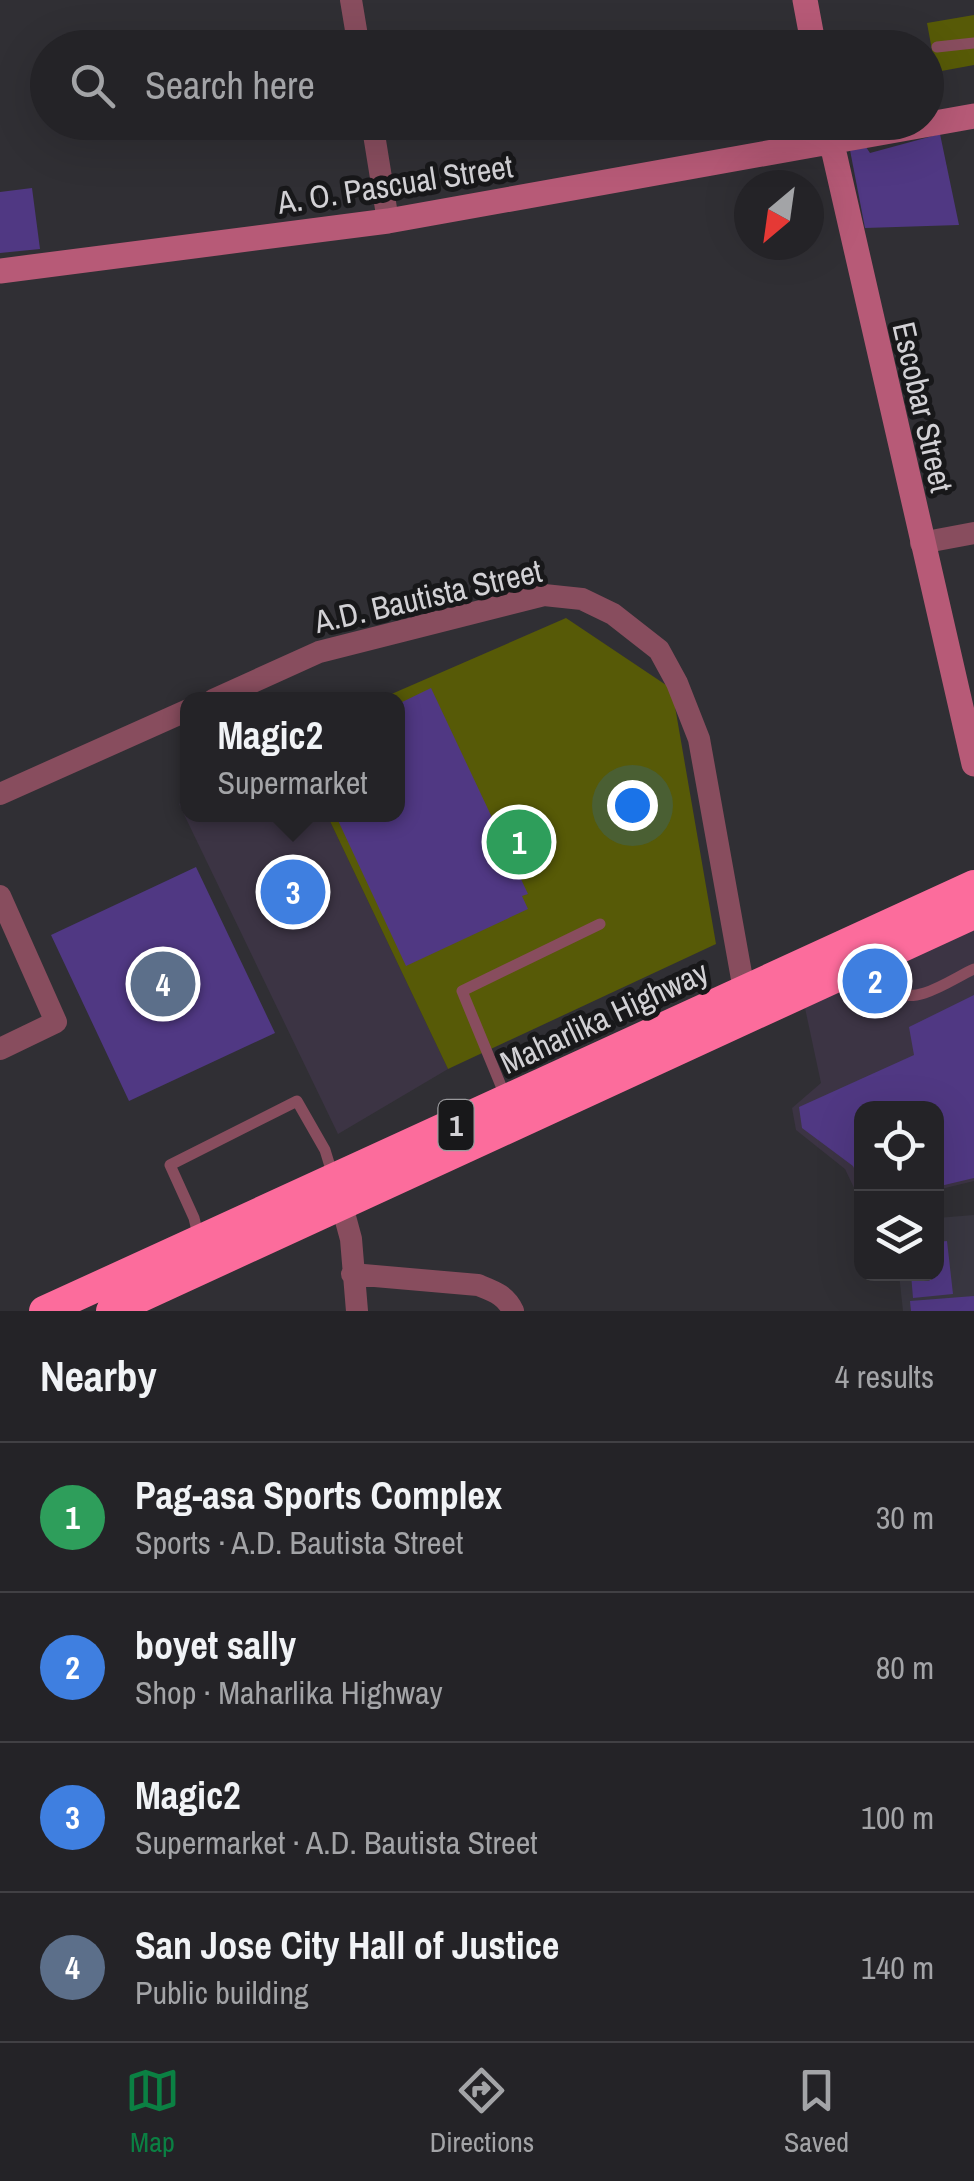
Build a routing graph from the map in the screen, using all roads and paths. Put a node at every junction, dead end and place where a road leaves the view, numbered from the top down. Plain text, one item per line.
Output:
1 (351, 0) edge
2 (806, 0) edge
3 (356, 30) edge
4 (811, 30) edge
5 (974, 42) edge
6 (944, 46) edge
7 (974, 116) edge
8 (944, 119) edge
9 (375, 140) edge
10 (793, 140) edge
11 (830, 140) edge
12 (388, 221) junction
13 (0, 271) edge
14 (974, 533) edge
15 (921, 543) junction
16 (230, 692) edge
17 (180, 714) edge
18 (974, 764) edge
19 (0, 794) edge
20 (974, 885) edge
21 (0, 896) edge
22 (974, 914) edge
23 (600, 924) dead end
24 (872, 946) junction
25 (974, 969) edge
26 (744, 990) junction
27 (0, 1049) edge
28 (512, 1113) junction
29 (338, 1192) junction
30 (199, 1240) junction
31 (352, 1274) junction
32 (44, 1311) edge
33 (111, 1311) edge
34 (357, 1311) edge
35 (513, 1311) edge

1 - 3 street
2 - 4 street
5 - 6 lane
7 - 8 street, A. O. Pascual Street
9 - 12 street
10 - 12 street, A. O. Pascual Street
11 - 15 street, Escobar Street
12 - 13 street, A. O. Pascual Street
14 - 15 street
15 - 18 street, Escobar Street
16 - 26 street, A.D. Bautista Street
17 - 19 street
20 - 24 highway, Maharlika Highway / 1
21 - 27 street
22 - 24 highway, Maharlika Highway / 1
23 - 28 lane
24 - 25 lane
24 - 26 highway, Maharlika Highway / 1
24 - 28 highway, Maharlika Highway / 1
26 - 28 highway, Maharlika Highway / 1
28 - 29 highway, Maharlika Highway / 1
29 - 30 highway, Maharlika Highway / 1
29 - 30 lane
29 - 31 street
29 - 33 highway, Maharlika Highway / 1
30 - 32 highway, Maharlika Highway / 1
31 - 34 street
31 - 35 street

